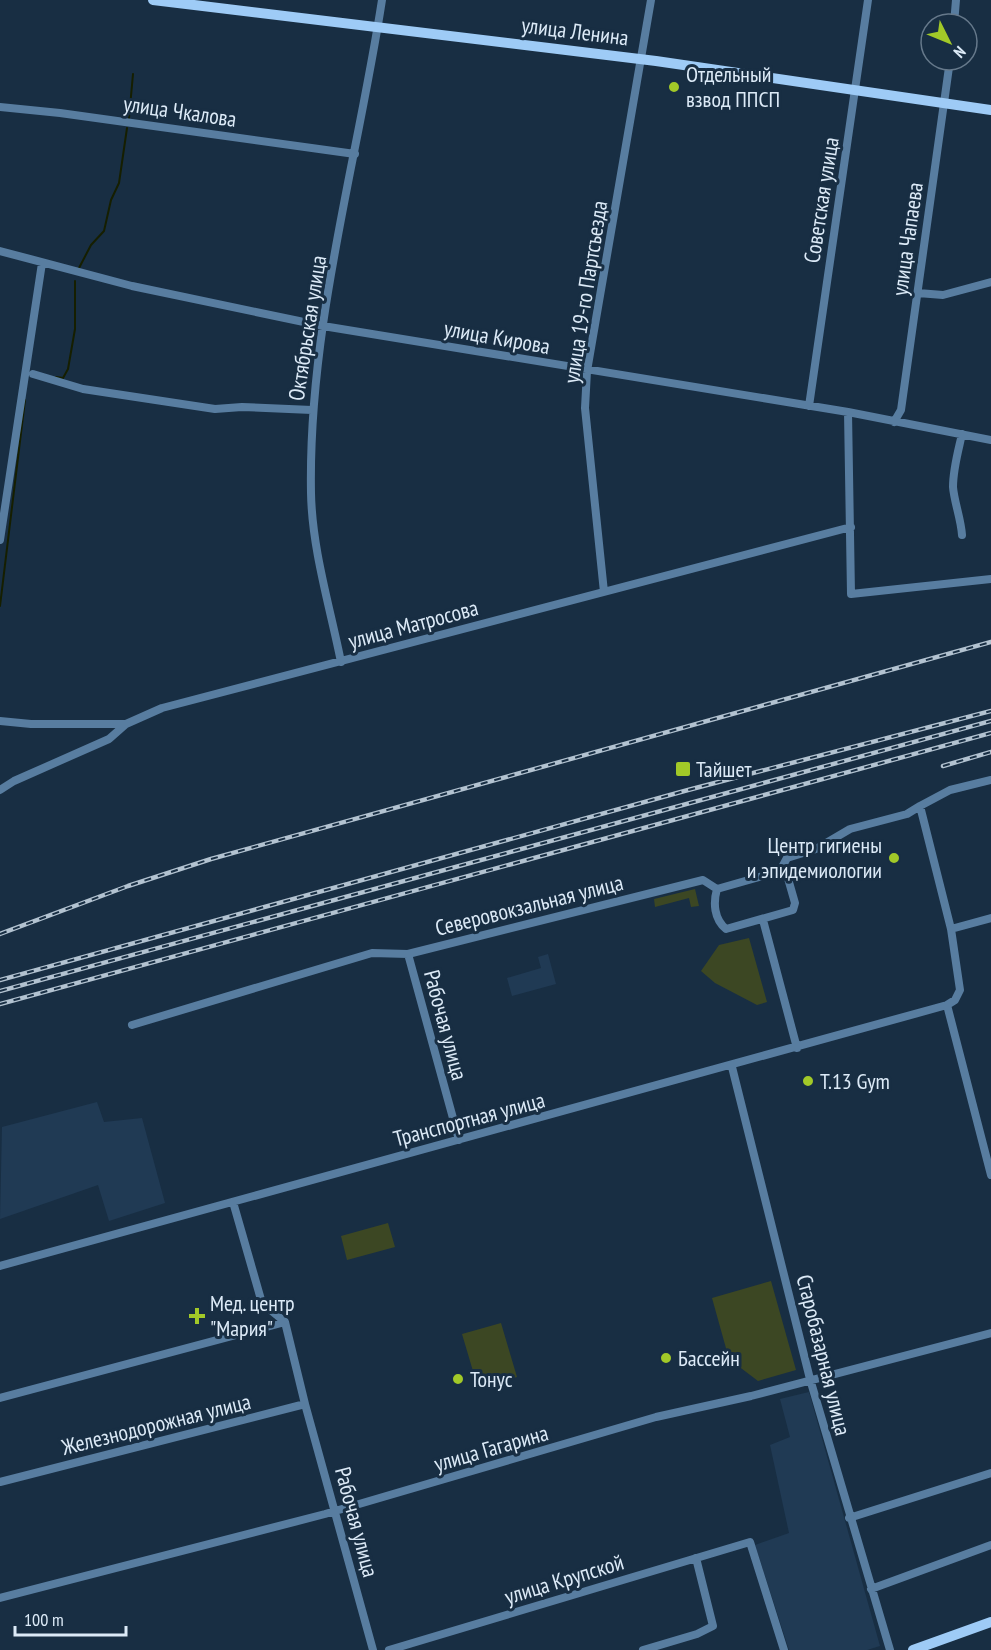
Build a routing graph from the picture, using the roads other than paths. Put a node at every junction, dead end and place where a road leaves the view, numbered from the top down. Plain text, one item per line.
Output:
1 (153, 0) edge
2 (382, 0) edge
3 (651, 0) edge
4 (868, 0) edge
5 (378, 26) junction
6 (642, 59) junction
7 (949, 72) edge
8 (857, 90) junction
9 (945, 104) junction
10 (0, 107) edge
11 (991, 111) edge
12 (355, 154) junction
13 (0, 251) edge
14 (42, 262) junction
15 (991, 282) edge
16 (918, 293) junction
17 (323, 326) junction
18 (587, 371) junction
19 (33, 374) dead end
20 (809, 406) junction
21 (312, 410) junction
22 (848, 412) junction
23 (894, 422) junction
24 (962, 434) junction
25 (991, 440) edge
26 (851, 527) junction
27 (963, 535) dead end
28 (0, 540) edge
29 (991, 579) edge
30 (604, 592) junction
31 (341, 662) junction
32 (0, 721) edge
33 (126, 724) junction
34 (991, 780) edge
35 (0, 790) edge
36 (920, 806) junction
37 (780, 871) junction
38 (717, 889) junction
39 (991, 918) edge
40 (763, 920) junction
41 (951, 929) junction
42 (408, 954) junction
43 (947, 1005) junction
44 (132, 1025) dead end
45 (797, 1048) junction
46 (732, 1067) junction
47 (459, 1140) junction
48 (991, 1175) edge
49 (233, 1202) junction
50 (0, 1266) edge
51 (285, 1322) junction
52 (991, 1333) edge
53 (810, 1380) junction
54 (0, 1398) edge
55 (305, 1404) junction
56 (991, 1473) edge
57 (0, 1482) edge
58 (336, 1510) junction
59 (849, 1518) junction
60 (991, 1545) edge
61 (696, 1558) junction
62 (871, 1588) junction
63 (0, 1598) edge
64 (991, 1622) edge
65 (373, 1650) edge
66 (388, 1650) edge
67 (643, 1650) edge
68 (784, 1650) edge
69 (890, 1650) edge
70 (913, 1650) edge

1 - 5 main road, улица Ленина
2 - 5 street, Октябрьская улица
3 - 6 street, улица 19-го Партсъезда
4 - 8 street, Советская улица
5 - 6 main road, улица Ленина
5 - 12 street, Октябрьская улица
6 - 8 main road, улица Ленина
6 - 18 street, улица 19-го Партсъезда
7 - 9 street, улица Чапаева
8 - 9 main road, улица Ленина
8 - 20 street, Советская улица
9 - 11 main road, улица Ленина
9 - 16 street, улица Чапаева
10 - 12 street, улица Чкалова
12 - 17 street, Октябрьская улица
13 - 14 street, улица Кирова
14 - 17 street, улица Кирова
14 - 28 street
15 - 16 street
16 - 23 street, улица Чапаева
17 - 18 street, улица Кирова
17 - 21 street, Октябрьская улица
18 - 20 street, улица Кирова
18 - 30 street, улица 19-го Партсъезда
19 - 21 street
20 - 22 street, улица Кирова
21 - 31 street, Октябрьская улица
22 - 23 street, улица Кирова
22 - 26 street
23 - 24 street, улица Кирова
24 - 25 street, улица Кирова
24 - 27 street
26 - 29 street
26 - 30 street, улица Матросова
30 - 31 street, улица Матросова
31 - 33 street, улица Матросова
32 - 33 street
33 - 35 street, улица Матросова
34 - 36 street, Северовокзальная улица
36 - 37 street, Северовокзальная улица
36 - 41 street
37 - 38 street, Северовокзальная улица
37 - 40 street
38 - 40 street
38 - 42 street, Северовокзальная улица
39 - 41 street
40 - 45 street
41 - 43 street
42 - 44 street, Северовокзальная улица
42 - 47 street, Рабочая улица
43 - 45 street, Транспортная улица
43 - 48 street
45 - 46 street, Транспортная улица
46 - 47 street, Транспортная улица
46 - 53 street, Старобазарная улица
47 - 49 street, Транспортная улица
49 - 50 street, Транспортная улица
49 - 51 street
51 - 54 street
51 - 55 street
52 - 53 street, улица Гагарина
53 - 58 street, улица Гагарина
53 - 59 street, Старобазарная улица
55 - 57 street, Железнодорожная улица
55 - 58 street, Рабочая улица
56 - 59 street
58 - 63 street, улица Гагарина
58 - 65 street, Рабочая улица
59 - 62 street, Старобазарная улица
60 - 62 street
61 - 66 street, улица Крупской
61 - 67 street
61 - 68 street, улица Крупской
62 - 69 street, Старобазарная улица
64 - 70 main road

